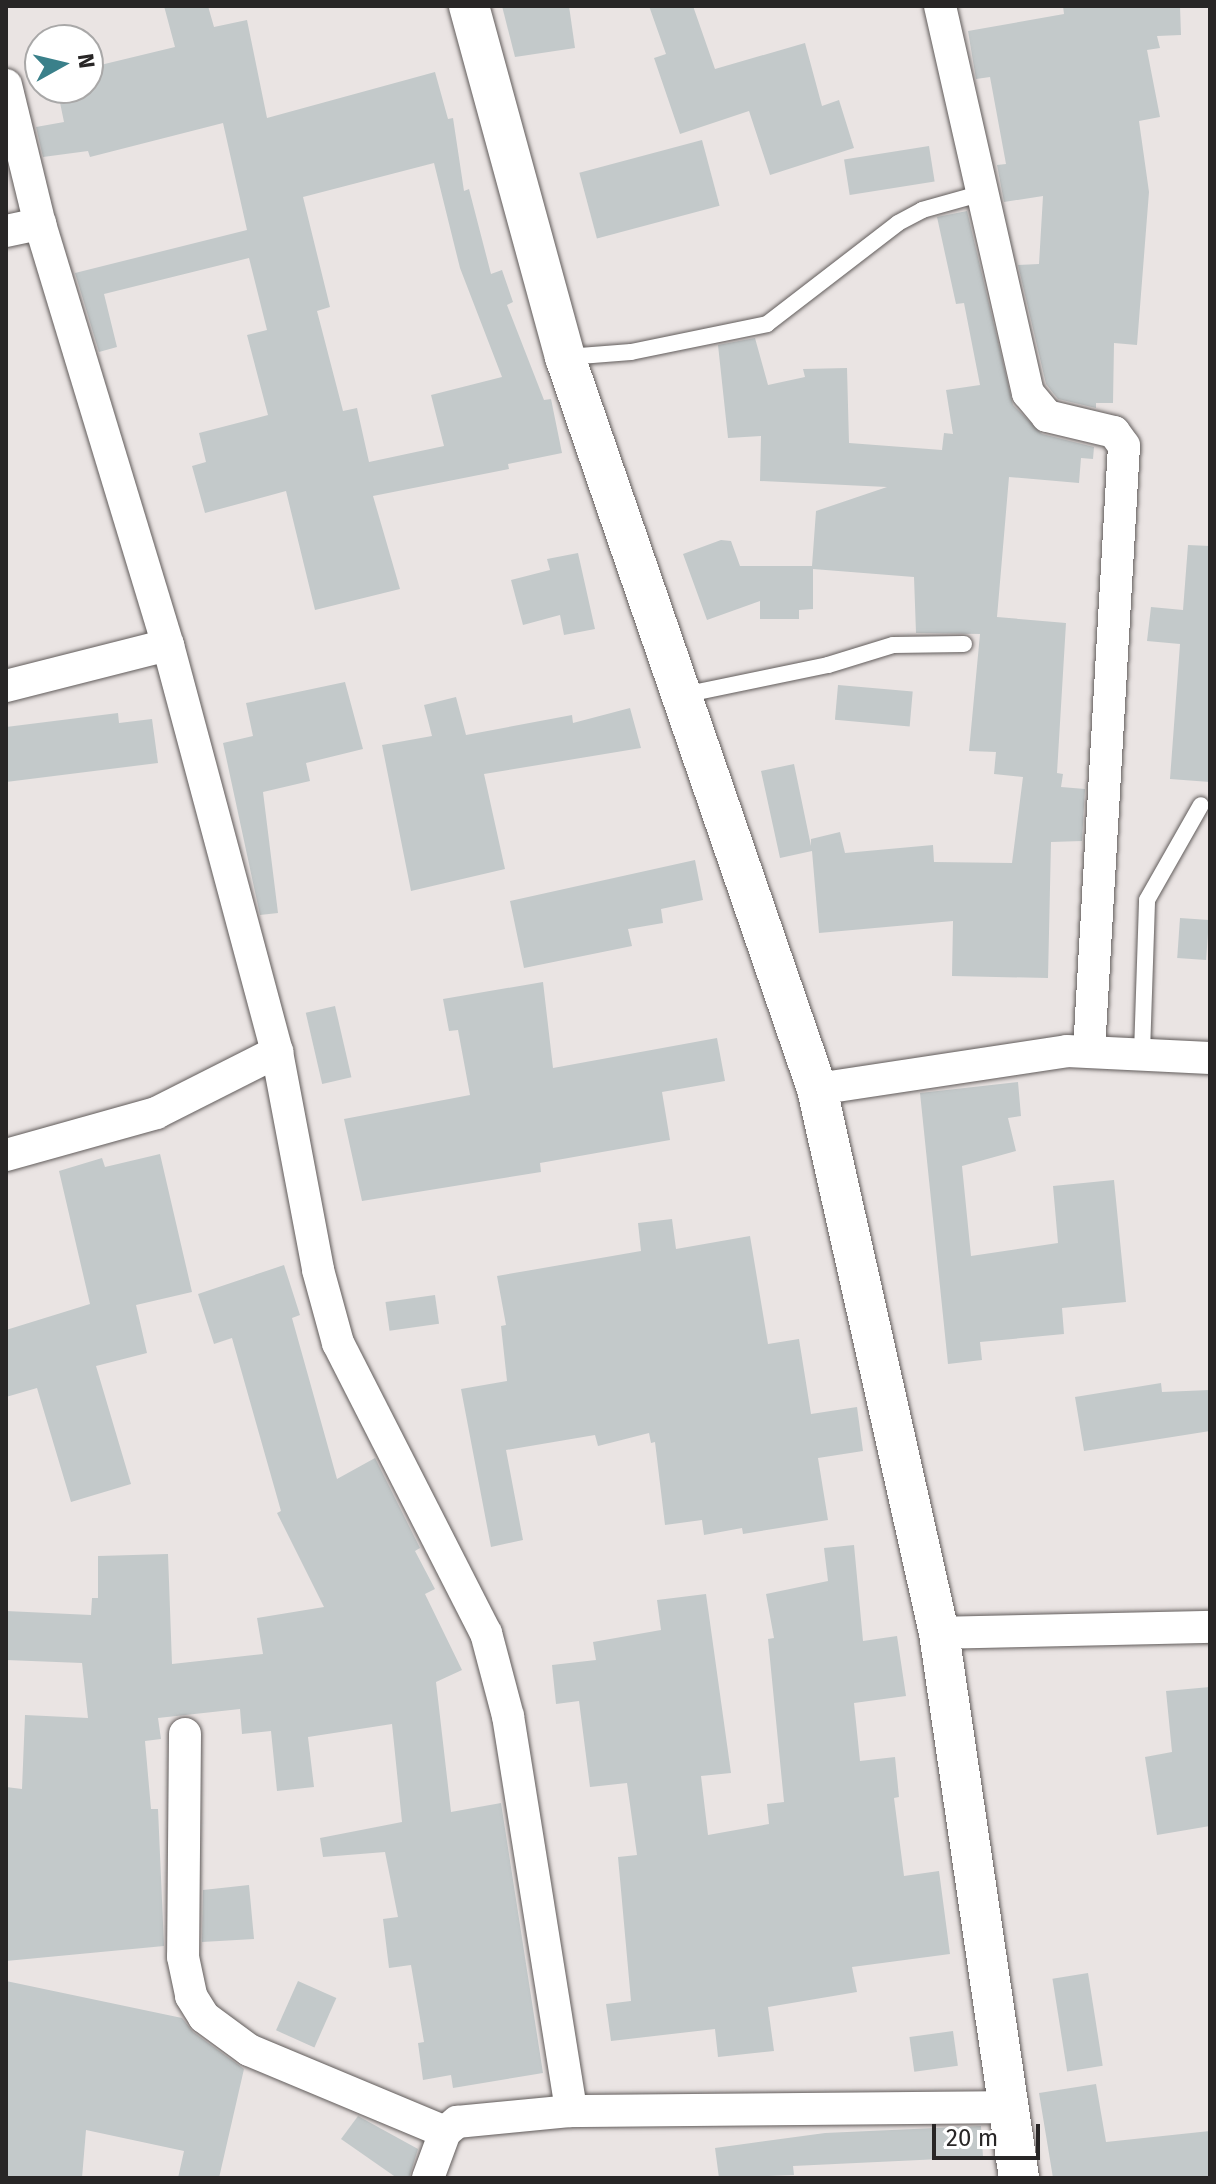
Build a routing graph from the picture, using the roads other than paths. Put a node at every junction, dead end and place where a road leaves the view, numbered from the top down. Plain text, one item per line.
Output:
1 (469, 6) edge
2 (940, 6) edge
3 (6, 85) edge
4 (983, 193) junction
5 (40, 224) junction
6 (6, 231) edge
7 (565, 357) junction
8 (964, 644) dead end
9 (168, 645) junction
10 (6, 686) edge
11 (681, 695) junction
12 (1201, 805) dead end
13 (1089, 1051) junction
14 (277, 1052) junction
15 (1142, 1053) junction
16 (1210, 1058) edge
17 (817, 1089) junction
18 (6, 1155) edge
19 (1210, 1627) edge
20 (939, 1633) junction
21 (185, 1734) dead end
22 (1006, 2107) junction
23 (571, 2111) junction
24 (445, 2132) junction
25 (428, 2178) edge
26 (1019, 2178) edge

1 - 7 street
2 - 4 street
3 - 5 street
4 - 7 lane
4 - 13 street
5 - 6 street
5 - 9 street
7 - 11 street
8 - 11 lane
9 - 10 street
9 - 14 street
11 - 17 street
12 - 15 lane
13 - 15 street
13 - 17 street
14 - 18 street
14 - 23 street
15 - 16 street
17 - 20 street
19 - 20 street
20 - 22 street
21 - 24 street
22 - 23 street
22 - 26 street
23 - 24 street
24 - 25 street

